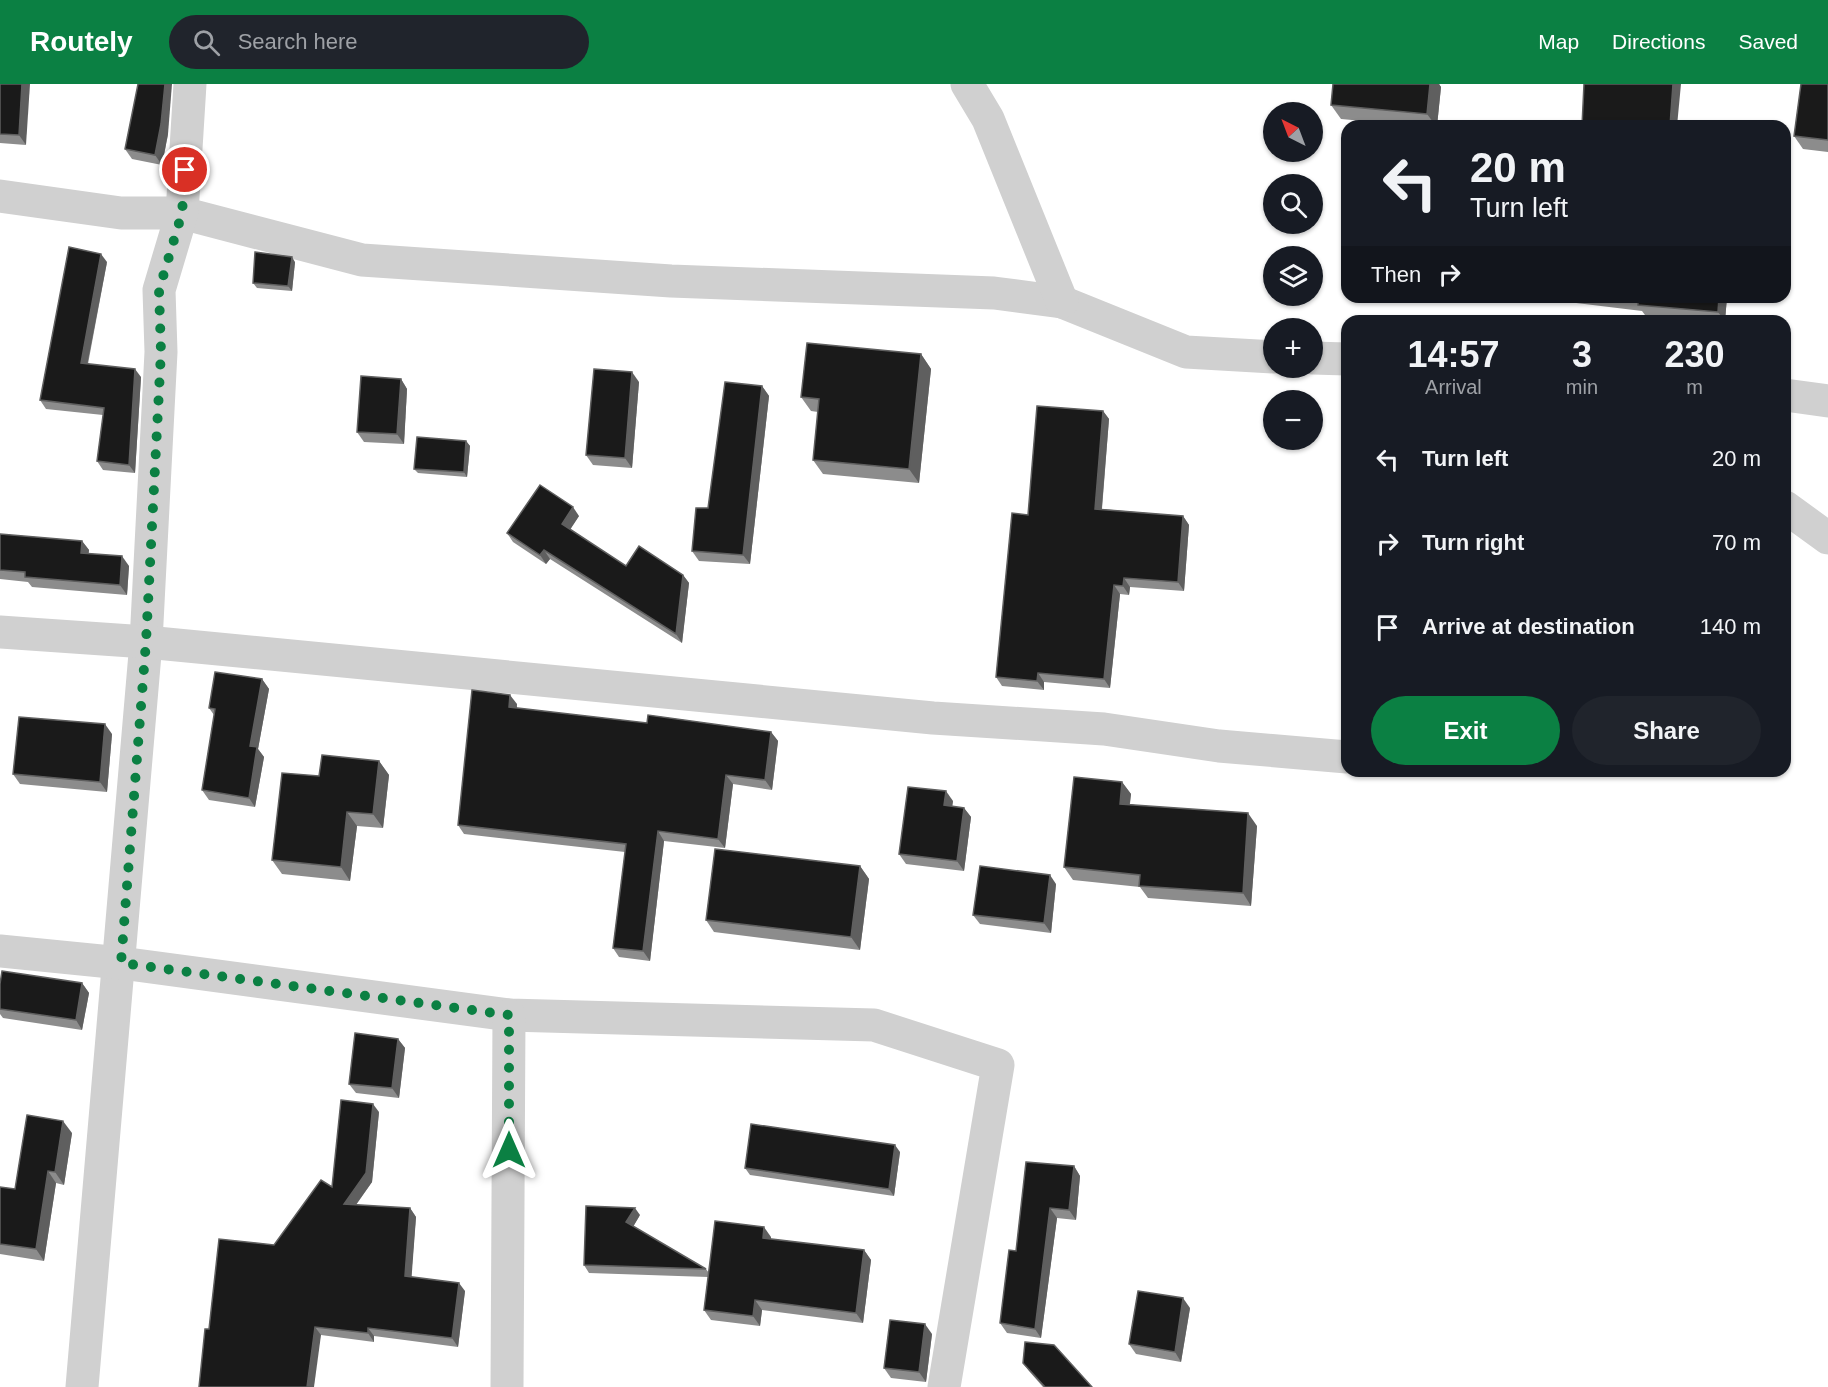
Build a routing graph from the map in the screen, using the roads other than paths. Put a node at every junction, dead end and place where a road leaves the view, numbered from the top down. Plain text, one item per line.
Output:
1 (190, 84) edge
2 (967, 84) edge
3 (0, 196) edge
4 (182, 213) junction
5 (1062, 302) junction
6 (1263, 356) edge
7 (1323, 358) edge
8 (1341, 359) edge
9 (1791, 396) edge
10 (1828, 401) edge
11 (1791, 511) edge
12 (1828, 538) edge
13 (0, 632) edge
14 (146, 642) junction
15 (1341, 756) edge
16 (0, 951) edge
17 (121, 963) junction
18 (509, 1015) junction
19 (82, 1387) edge
20 (507, 1387) edge
21 (944, 1387) edge

1 - 4 street
2 - 5 street
3 - 4 street
4 - 5 street
4 - 14 street
5 - 6 street
7 - 8 street
9 - 10 street
11 - 12 street
13 - 14 street
14 - 15 street
14 - 17 street
16 - 17 street
17 - 18 street
17 - 19 street
18 - 20 street
18 - 21 street

